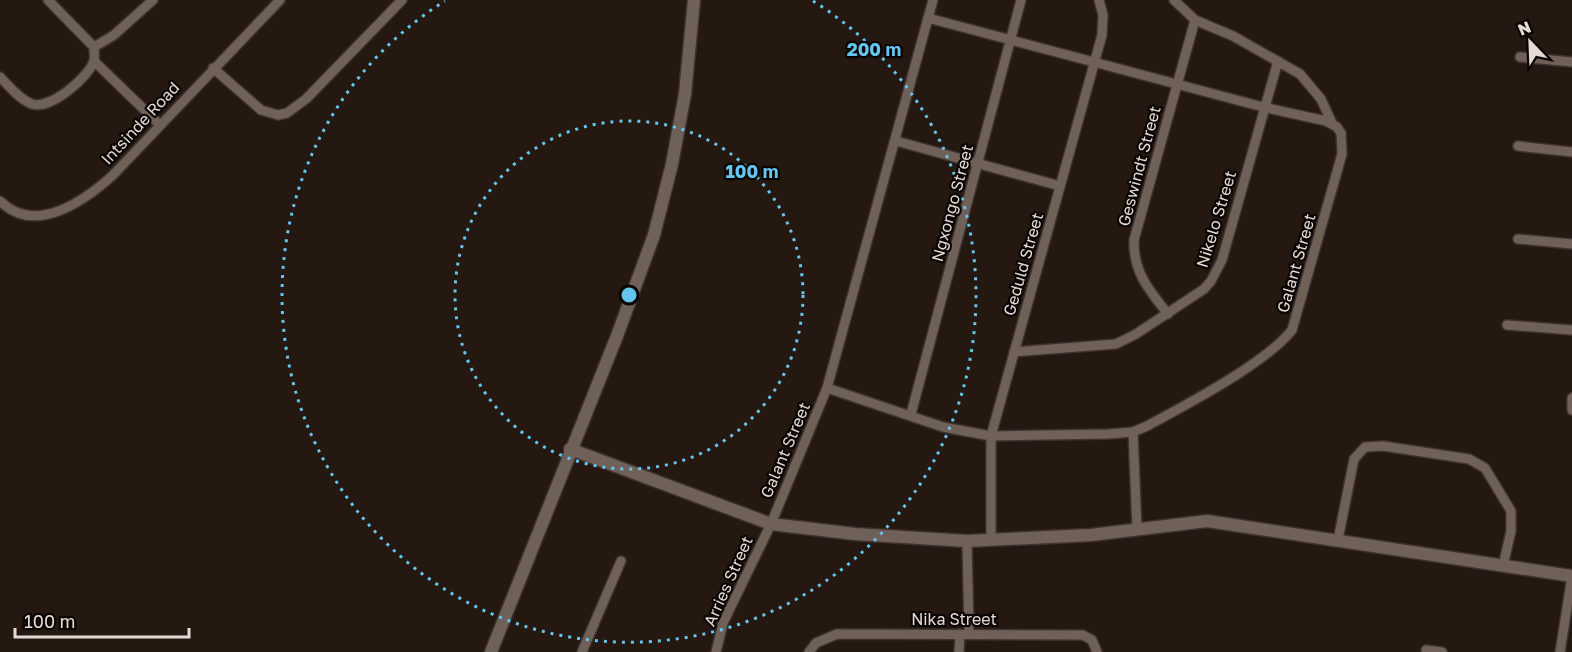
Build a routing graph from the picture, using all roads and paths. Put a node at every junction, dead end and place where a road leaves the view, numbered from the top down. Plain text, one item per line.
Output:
1 (48, 0) edge
2 (153, 0) edge
3 (280, 0) edge
4 (402, 0) edge
5 (694, 0) edge
6 (933, 0) edge
7 (1021, 0) edge
8 (1099, 0) edge
9 (1174, 0) edge
10 (928, 18) junction
11 (1195, 20) junction
12 (1011, 39) junction
13 (94, 47) junction
14 (1520, 57) dead end
15 (94, 61) junction
16 (1278, 61) junction
17 (1572, 62) edge
18 (1095, 63) junction
19 (213, 68) junction
20 (0, 76) edge
21 (1177, 84) junction
22 (1263, 107) junction
23 (1332, 123) junction
24 (160, 124) junction
25 (896, 141) junction
26 (1518, 146) dead end
27 (1572, 152) edge
28 (978, 162) junction
29 (1060, 186) junction
30 (0, 201) edge
31 (1518, 239) dead end
32 (1572, 244) edge
33 (1168, 314) junction
34 (1507, 325) dead end
35 (1572, 330) edge
36 (1014, 352) junction
37 (826, 388) junction
38 (1572, 398) edge
39 (1572, 410) edge
40 (911, 414) junction
41 (1133, 432) junction
42 (991, 436) junction
43 (570, 449) junction
44 (771, 524) junction
45 (1137, 528) junction
46 (991, 540) junction
47 (1338, 540) junction
48 (967, 541) junction
49 (621, 561) dead end
50 (1503, 566) junction
51 (1572, 576) edge
52 (964, 634) junction
53 (1426, 650) dead end
54 (491, 652) edge
55 (582, 652) edge
56 (716, 652) edge
57 (809, 652) edge
58 (959, 652) edge
59 (1097, 652) edge
60 (1442, 652) edge
61 (1560, 652) edge

1 - 13 street
2 - 13 street
3 - 19 street, Intsinde Road
4 - 19 street
5 - 43 street
6 - 10 street, Galant Street
7 - 12 street, Ngxongo Street
8 - 18 street, Geduld Street
9 - 11 street
10 - 12 street
10 - 25 street, Galant Street
11 - 16 street, Galant Street
11 - 21 street, Geswindt Street
12 - 18 street
12 - 28 street, Ngxongo Street
13 - 15 street
14 - 17 street
15 - 20 street
15 - 24 street
16 - 22 street, Nikelo Street
16 - 23 street, Galant Street
18 - 21 street
18 - 29 street, Geduld Street
19 - 24 street, Intsinde Road
21 - 22 street
21 - 33 street, Geswindt Street
22 - 23 street
22 - 33 street, Nikelo Street
23 - 41 street, Galant Street
24 - 30 street, Intsinde Road
25 - 28 street
25 - 37 street, Galant Street
26 - 27 street
28 - 29 street
28 - 40 street, Ngxongo Street
29 - 36 street, Geduld Street
31 - 32 street
33 - 36 street, Nikelo Street
34 - 35 street
36 - 42 street, Geduld Street
37 - 40 street, Galant Street
37 - 44 street, Galant Street
38 - 39 street
40 - 42 street, Galant Street
41 - 42 street, Galant Street
41 - 45 street
42 - 46 street, Geduld Street
43 - 44 street
43 - 54 street
44 - 48 street
44 - 56 street, Arries Street
45 - 46 street
45 - 47 street
46 - 48 street
47 - 50 street
47 - 50 street
48 - 52 street
49 - 55 street
50 - 51 street
51 - 61 street
52 - 57 street, Nika Street
52 - 58 street
52 - 59 street, Nika Street
53 - 60 street

